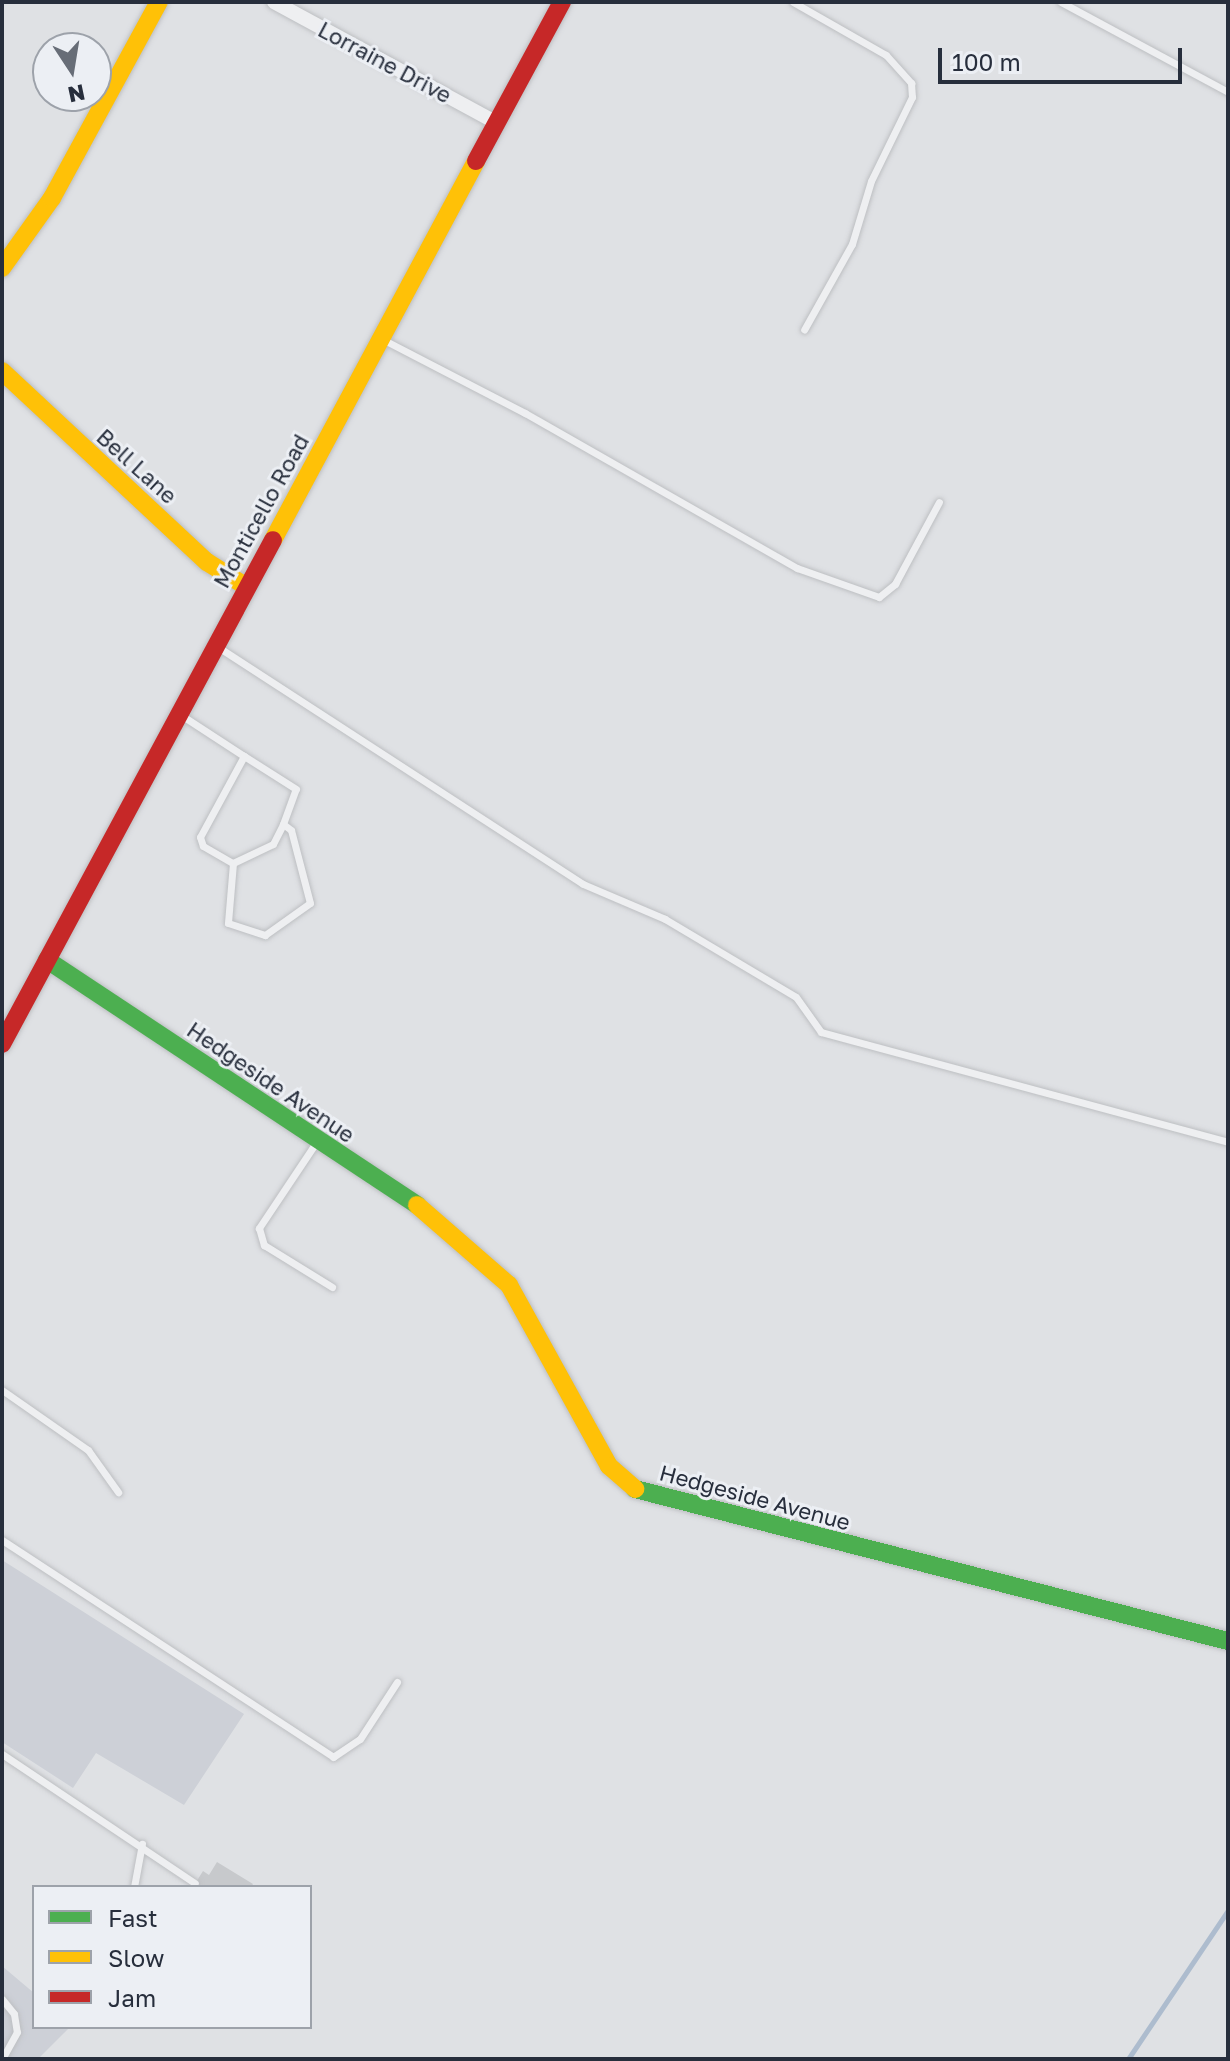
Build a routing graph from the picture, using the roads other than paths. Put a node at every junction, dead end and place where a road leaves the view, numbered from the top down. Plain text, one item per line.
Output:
1 (159, 2) edge
2 (274, 2) edge
3 (562, 2) edge
4 (793, 2) edge
5 (1061, 2) edge
6 (1228, 92) edge
7 (497, 123) junction
8 (2, 268) edge
9 (804, 330) dead end
10 (382, 339) junction
11 (2, 371) edge
12 (939, 502) dead end
13 (247, 587) junction
14 (216, 646) junction
15 (179, 714) junction
16 (244, 756) junction
17 (283, 824) junction
18 (233, 863) junction
19 (47, 960) junction
20 (2, 1044) edge
21 (317, 1141) junction
22 (1228, 1142) edge
23 (332, 1287) dead end
24 (2, 1390) edge
25 (118, 1492) dead end
26 (2, 1540) edge
27 (1228, 1641) edge
28 (397, 1682) dead end
29 (2, 1754) edge
30 (142, 1844) junction
31 (195, 1883) dead end
32 (134, 1885) edge
33 (2, 1999) edge
34 (2, 2059) edge

1 - 8 street
2 - 7 street, Lorraine Drive
3 - 7 street, Monticello Road
4 - 9 lane
5 - 6 lane
7 - 10 street, Monticello Road
10 - 12 lane
10 - 13 street, Monticello Road
11 - 13 street, Bell Lane
13 - 14 street, Monticello Road
14 - 15 street, Monticello Road
14 - 22 lane
15 - 16 lane
15 - 19 street, Monticello Road
16 - 17 lane
16 - 18 lane
17 - 18 lane
17 - 18 lane
19 - 20 street, Monticello Road
19 - 21 street, Hedgeside Avenue
21 - 23 lane
21 - 27 street, Hedgeside Avenue
24 - 25 lane
26 - 28 lane
29 - 30 lane
30 - 31 lane
30 - 32 lane
33 - 34 lane

